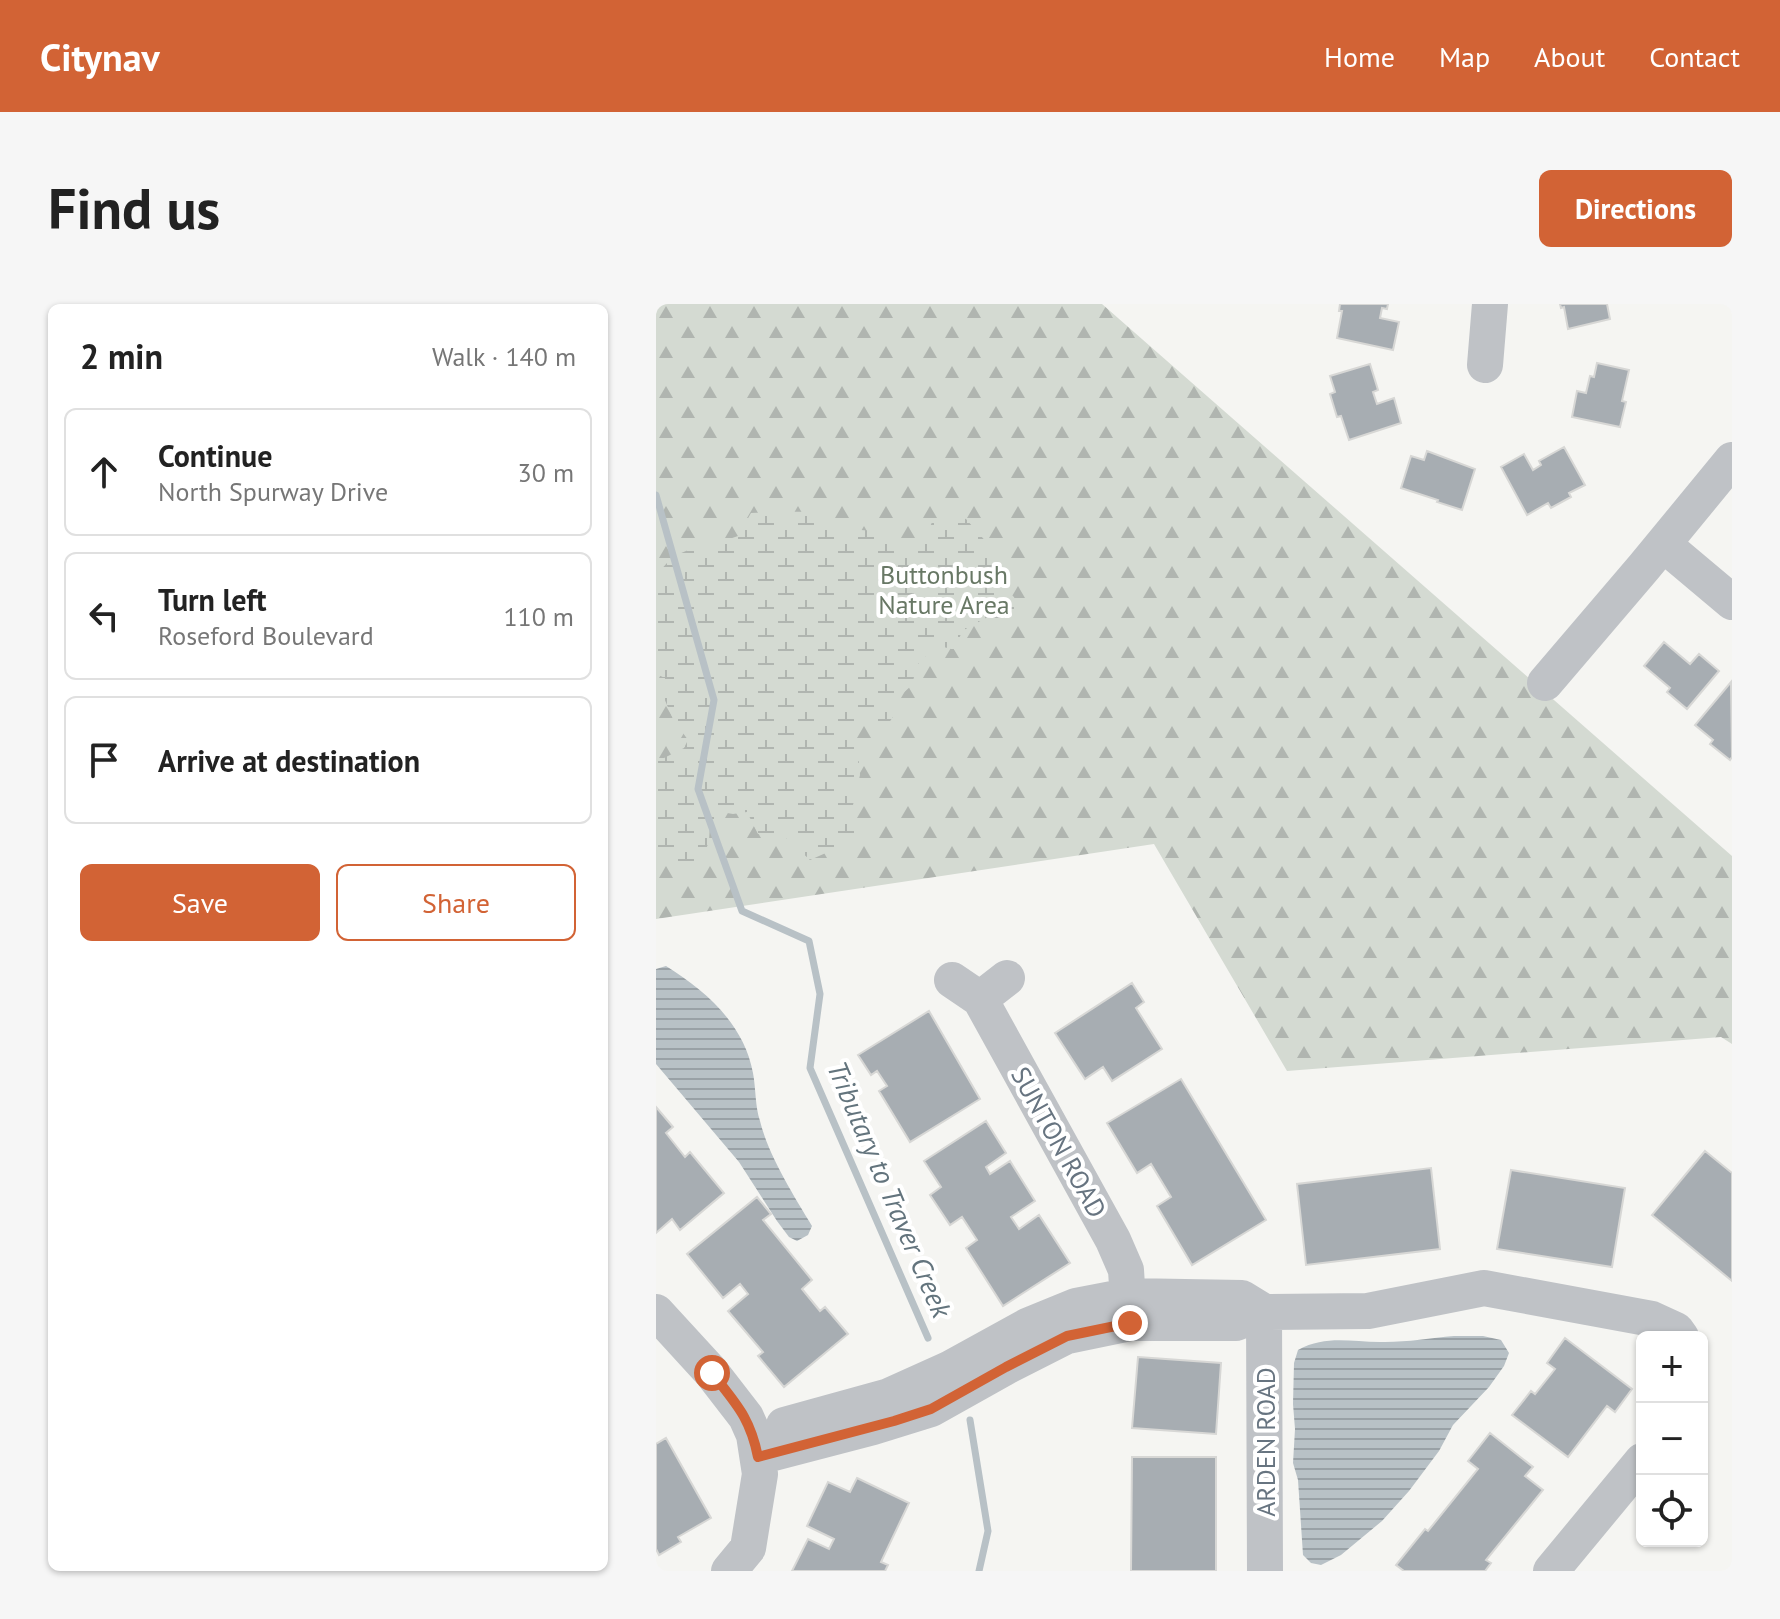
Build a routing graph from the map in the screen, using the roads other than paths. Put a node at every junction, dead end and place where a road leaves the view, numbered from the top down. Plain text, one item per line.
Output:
1 (1490, 304) edge
2 (1485, 365) dead end
3 (1732, 460) edge
4 (1663, 544) junction
5 (1732, 602) edge
6 (1545, 683) dead end
7 (980, 986) dead end
8 (1129, 1310) junction
9 (656, 1312) edge
10 (1264, 1312) junction
11 (1675, 1331) edge
12 (756, 1446) junction
13 (1636, 1468) edge
14 (729, 1571) edge
15 (1265, 1571) edge
16 (1551, 1571) edge

1 - 2 street
3 - 4 street
4 - 5 street
4 - 6 street
7 - 8 street, SUNTON ROAD
8 - 10 street
8 - 12 street
9 - 12 street
10 - 11 street
10 - 15 street, ARDEN ROAD
12 - 14 street
13 - 16 street

